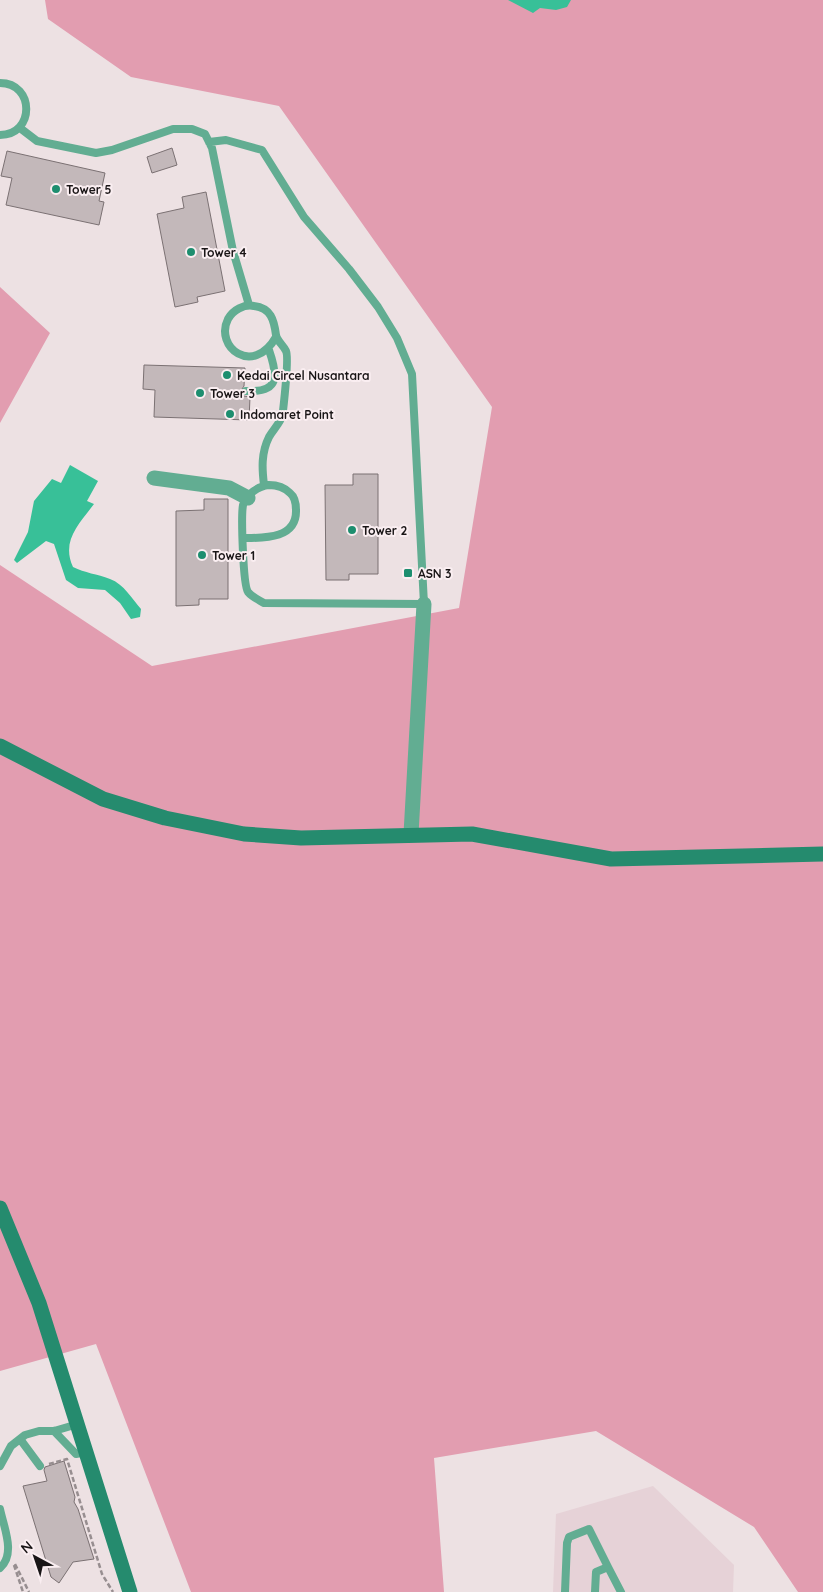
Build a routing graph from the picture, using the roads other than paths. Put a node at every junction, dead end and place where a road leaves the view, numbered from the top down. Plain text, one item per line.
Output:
1 (0, 83) edge
2 (20, 128) junction
3 (0, 135) edge
4 (209, 142) junction
5 (249, 305) junction
6 (276, 337) junction
7 (269, 350) junction
8 (246, 391) dead end
9 (154, 478) dead end
10 (264, 486) junction
11 (248, 498) junction
12 (244, 538) junction
13 (424, 604) junction
14 (0, 746) edge
15 (411, 834) junction
16 (823, 854) edge
17 (0, 1208) edge
18 (78, 1424) junction
19 (54, 1431) junction
20 (20, 1439) junction
21 (86, 1452) junction
22 (0, 1466) edge
23 (40, 1466) road end
24 (0, 1509) edge
25 (608, 1567) junction
26 (0, 1568) edge
27 (130, 1592) edge
28 (565, 1592) edge
29 (595, 1592) edge
30 (621, 1592) edge

1 - 2 lane
2 - 3 lane
2 - 4 lane
4 - 5 lane
4 - 13 lane
5 - 6 lane
5 - 7 lane
6 - 7 lane
6 - 10 lane
7 - 8 lane
9 - 11 street
10 - 11 lane
10 - 12 lane
11 - 12 lane
12 - 13 lane
13 - 15 street
14 - 15 street
15 - 16 street
17 - 18 street
18 - 19 lane
18 - 21 street
19 - 20 lane
19 - 21 lane
20 - 22 lane
20 - 23 lane
21 - 27 street
24 - 26 lane
25 - 28 lane
25 - 29 lane
25 - 30 lane

